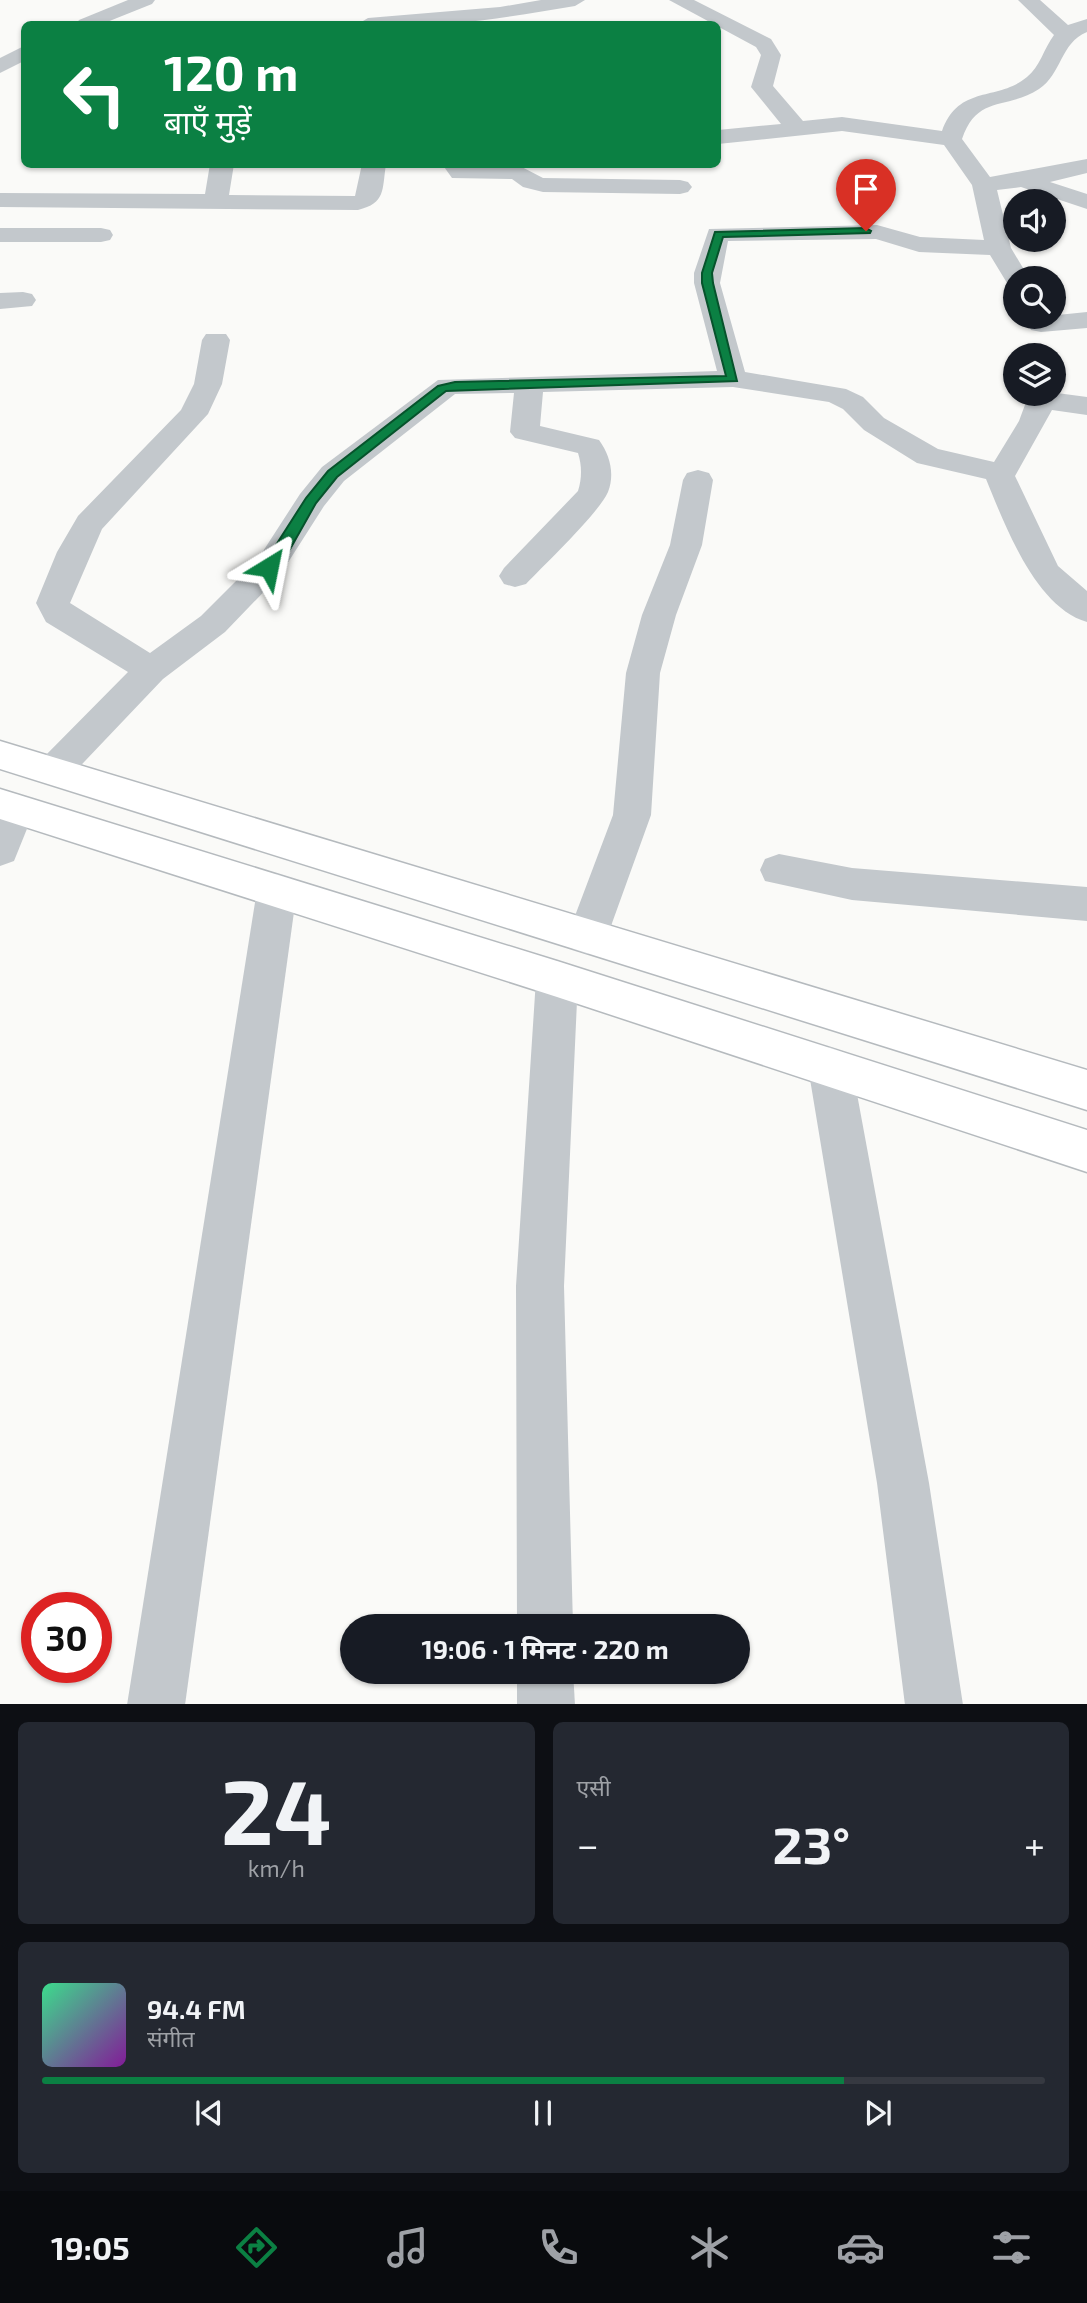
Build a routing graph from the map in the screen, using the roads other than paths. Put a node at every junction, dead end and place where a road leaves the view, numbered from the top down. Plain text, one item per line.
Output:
1 (145, 0) edge
2 (393, 0) edge
3 (575, 0) edge
4 (679, 0) edge
5 (1028, 0) edge
6 (93, 21) edge
7 (390, 21) edge
8 (419, 21) edge
9 (721, 21) edge
10 (721, 21) edge
11 (1087, 25) edge
12 (1071, 39) edge
13 (21, 54) edge
14 (0, 67) edge
15 (0, 80) edge
16 (21, 81) edge
17 (797, 129) junction
18 (721, 137) edge
19 (951, 139) junction
20 (1087, 166) edge
21 (221, 168) edge
22 (373, 168) edge
23 (455, 168) edge
24 (1022, 180) junction
25 (984, 185) junction
26 (680, 187) dead end
27 (0, 200) edge
28 (215, 202) junction
29 (1087, 202) edge
30 (0, 235) edge
31 (101, 235) dead end
32 (998, 248) junction
33 (1009, 266) edge
34 (1087, 320) edge
35 (1066, 324) edge
36 (216, 340) dead end
37 (733, 379) junction
38 (529, 384) junction
39 (1066, 402) edge
40 (1039, 406) edge
41 (1087, 406) edge
42 (1000, 473) junction
43 (698, 480) dead end
44 (515, 576) dead end
45 (1087, 610) edge
46 (151, 670) junction
47 (0, 755) edge
48 (53, 771) junction
49 (8, 806) edge
50 (0, 850) edge
51 (779, 870) dead end
52 (277, 890) junction
53 (1087, 904) edge
54 (587, 937) junction
55 (557, 979) junction
56 (830, 1067) junction
57 (1087, 1090) edge
58 (1087, 1151) edge
59 (545, 1614) edge
60 (545, 1684) edge
61 (156, 1704) edge
62 (546, 1704) edge
63 (934, 1704) edge

1 - 6 street
2 - 7 street
3 - 8 street
4 - 9 street
5 - 12 street
10 - 17 street
11 - 12 street
12 - 19 street
13 - 14 street
15 - 16 street
17 - 18 street
17 - 19 street
19 - 25 street
20 - 24 street
21 - 28 street
22 - 28 street
23 - 26 street
24 - 25 street
24 - 29 street
25 - 32 street
27 - 28 street
30 - 31 street
32 - 33 street
32 - 37 street
34 - 35 street
36 - 46 street
37 - 38 street
37 - 42 street
38 - 44 street
38 - 46 street
39 - 41 street
40 - 42 street
42 - 45 street
43 - 54 street
46 - 48 street
47 - 48 main road
48 - 54 main road
49 - 50 street
49 - 52 main road
51 - 53 street
52 - 55 main road
52 - 61 street
54 - 57 main road
55 - 56 main road
55 - 59 street
56 - 58 main road
56 - 63 street
60 - 62 street

